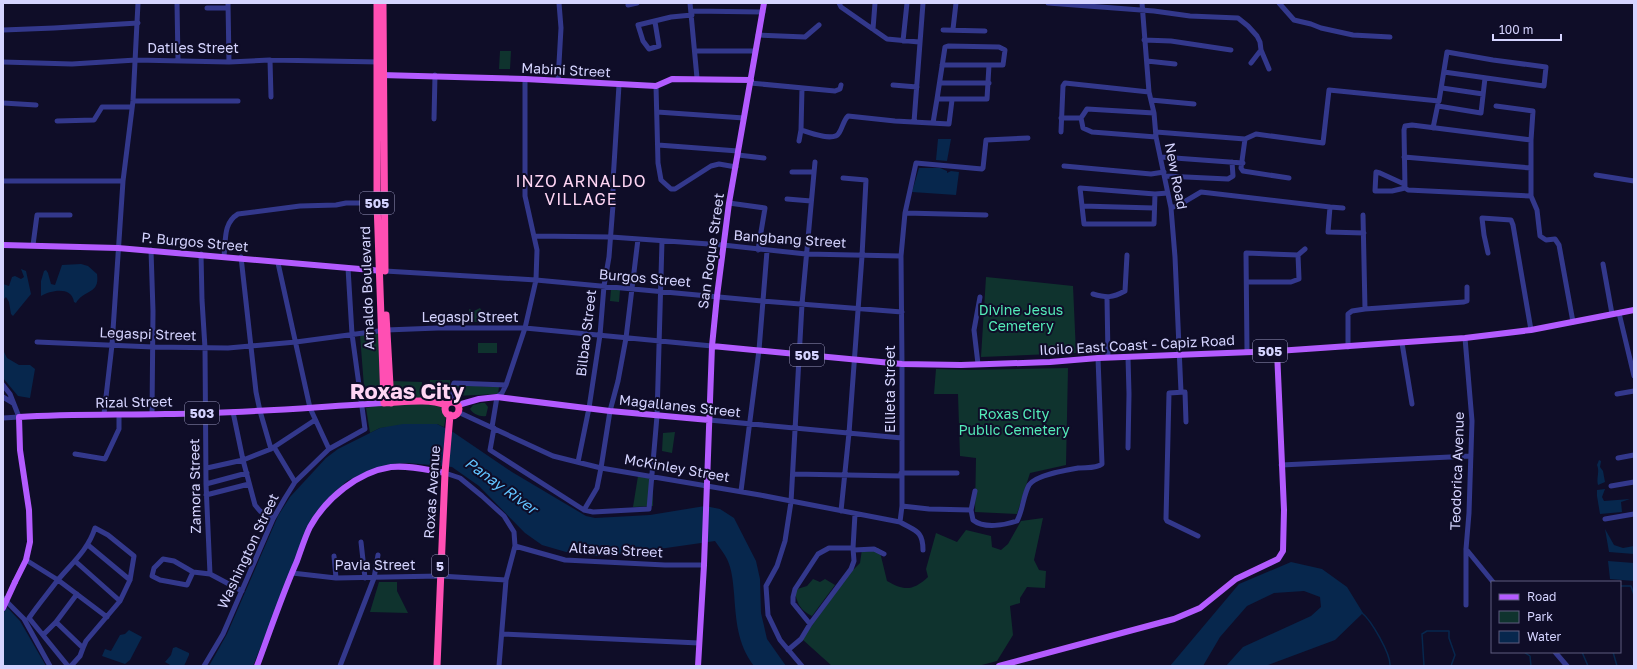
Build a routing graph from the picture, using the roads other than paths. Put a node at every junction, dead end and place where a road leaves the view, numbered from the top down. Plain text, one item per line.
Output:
1 (138, 3) edge
2 (177, 3) edge
3 (377, 3) edge
4 (383, 3) edge
5 (559, 3) edge
6 (637, 3) edge
7 (690, 3) edge
8 (764, 3) edge
9 (839, 3) edge
10 (875, 3) edge
11 (907, 3) edge
12 (923, 3) edge
13 (956, 3) edge
14 (1048, 3) edge
15 (1142, 3) edge
16 (1279, 3) edge
17 (628, 5) dead end
18 (228, 6) edge
19 (207, 8) dead end
20 (1142, 11) junction
21 (763, 12) junction
22 (692, 13) junction
23 (655, 22) junction
24 (138, 23) junction
25 (819, 25) dead end
26 (873, 29) junction
27 (3, 30) edge
28 (943, 30) dead end
29 (953, 30) junction
30 (985, 30) dead end
31 (758, 35) junction
32 (1390, 37) dead end
33 (1144, 40) junction
34 (903, 41) junction
35 (919, 42) junction
36 (1231, 50) dead end
37 (1261, 50) junction
38 (695, 51) junction
39 (755, 51) junction
40 (136, 60) junction
41 (270, 60) junction
42 (178, 61) junction
43 (1147, 61) junction
44 (3, 62) edge
45 (228, 62) junction
46 (380, 62) junction
47 (1251, 63) dead end
48 (1175, 64) dead end
49 (942, 65) junction
50 (989, 65) junction
51 (1269, 69) dead end
52 (1444, 72) junction
53 (380, 75) junction
54 (436, 75) junction
55 (697, 78) junction
56 (1485, 78) junction
57 (525, 79) junction
58 (558, 81) junction
59 (751, 81) junction
60 (940, 83) junction
61 (989, 83) junction
62 (619, 85) junction
63 (841, 85) dead end
64 (893, 85) dead end
65 (656, 86) junction
66 (917, 87) junction
67 (802, 88) junction
68 (1442, 88) junction
69 (1149, 92) junction
70 (1483, 94) junction
71 (271, 97) dead end
72 (937, 99) junction
73 (952, 100) junction
74 (1151, 100) junction
75 (133, 101) junction
76 (238, 101) dead end
77 (3, 103) edge
78 (1439, 103) junction
79 (1194, 104) dead end
80 (36, 105) dead end
81 (1496, 106) dead end
82 (132, 108) junction
83 (657, 112) junction
84 (1154, 113) junction
85 (744, 118) junction
86 (1061, 118) junction
87 (1081, 118) junction
88 (434, 119) dead end
89 (57, 121) dead end
90 (914, 122) junction
91 (933, 123) junction
92 (1433, 128) junction
93 (801, 130) junction
94 (1061, 132) dead end
95 (1156, 134) junction
96 (1028, 138) dead end
97 (1245, 139) junction
98 (1531, 140) junction
99 (799, 141) dead end
100 (658, 145) junction
101 (738, 153) junction
102 (1161, 156) junction
103 (1404, 157) junction
104 (764, 158) dead end
105 (815, 162) dead end
106 (1232, 162) junction
107 (1242, 163) junction
108 (1064, 166) dead end
109 (736, 168) junction
110 (1531, 168) junction
111 (792, 172) dead end
112 (814, 172) junction
113 (1164, 174) junction
114 (1596, 175) dead end
115 (843, 178) dead end
116 (1289, 178) dead end
117 (3, 181) edge
118 (123, 181) junction
119 (1634, 181) edge
120 (1404, 186) junction
121 (1168, 193) junction
122 (1155, 194) junction
123 (1531, 196) junction
124 (787, 199) dead end
125 (811, 201) junction
126 (380, 203) junction
127 (729, 203) junction
128 (1082, 206) junction
129 (1330, 207) junction
130 (1154, 208) junction
131 (1171, 208) junction
132 (1342, 208) dead end
133 (905, 213) junction
134 (70, 215) dead end
135 (1363, 215) dead end
136 (986, 216) dead end
137 (1364, 233) junction
138 (534, 236) junction
139 (611, 237) junction
140 (638, 239) junction
141 (662, 241) junction
142 (33, 244) junction
143 (3, 245) edge
144 (723, 245) junction
145 (118, 248) junction
146 (1305, 249) dead end
147 (151, 250) junction
148 (758, 250) junction
149 (767, 251) junction
150 (1488, 253) dead end
151 (201, 254) junction
152 (806, 254) junction
153 (1127, 255) dead end
154 (1298, 255) junction
155 (224, 256) junction
156 (862, 256) junction
157 (901, 256) junction
158 (241, 257) junction
159 (278, 263) junction
160 (1603, 264) dead end
161 (348, 268) junction
162 (383, 271) junction
163 (536, 280) junction
164 (1247, 282) junction
165 (604, 286) junction
166 (1467, 287) dead end
167 (633, 289) junction
168 (661, 292) junction
169 (1093, 294) dead end
170 (716, 296) junction
171 (980, 297) dead end
172 (1106, 298) junction
173 (762, 301) junction
174 (802, 304) junction
175 (858, 308) junction
176 (1365, 309) junction
177 (1634, 310) edge
178 (902, 312) junction
179 (1616, 313) junction
180 (1573, 322) junction
181 (524, 328) junction
182 (384, 330) junction
183 (1531, 330) junction
184 (352, 334) junction
185 (600, 335) junction
186 (626, 338) junction
187 (1465, 338) junction
188 (37, 342) dead end
189 (296, 342) junction
190 (659, 342) junction
191 (1402, 343) junction
192 (112, 345) junction
193 (251, 346) junction
194 (712, 346) junction
195 (153, 347) junction
196 (1348, 347) junction
197 (205, 348) junction
198 (759, 350) junction
199 (1277, 351) junction
200 (1247, 352) junction
201 (1180, 354) junction
202 (799, 355) junction
203 (1108, 357) junction
204 (1128, 357) junction
205 (1098, 358) junction
206 (854, 359) junction
207 (902, 364) junction
208 (978, 364) junction
209 (1634, 376) edge
210 (3, 385) edge
211 (506, 385) junction
212 (1634, 391) edge
213 (1181, 392) junction
214 (1617, 394) dead end
215 (3, 397) edge
216 (497, 398) junction
217 (13, 403) junction
218 (388, 403) junction
219 (1412, 404) dead end
220 (361, 405) junction
221 (454, 406) junction
222 (310, 408) junction
223 (589, 408) junction
224 (260, 411) junction
225 (610, 411) junction
226 (205, 412) junction
227 (233, 412) junction
228 (104, 414) junction
229 (119, 414) junction
230 (152, 414) junction
231 (450, 415) junction
232 (657, 416) junction
233 (19, 417) junction
234 (3, 418) edge
235 (315, 420) junction
236 (709, 420) junction
237 (1186, 422) dead end
238 (749, 425) junction
239 (493, 428) junction
240 (795, 429) junction
241 (849, 433) junction
242 (902, 438) junction
243 (273, 448) junction
244 (1128, 448) dead end
245 (328, 449) junction
246 (75, 454) dead end
247 (1634, 455) edge
248 (1471, 456) junction
249 (1618, 458) dead end
250 (243, 460) junction
251 (578, 462) junction
252 (1281, 465) junction
253 (207, 468) junction
254 (601, 468) junction
255 (446, 470) junction
256 (247, 473) junction
257 (957, 473) dead end
258 (793, 474) junction
259 (844, 475) junction
260 (901, 475) junction
261 (651, 476) junction
262 (295, 482) junction
263 (1634, 482) edge
264 (206, 484) junction
265 (249, 484) junction
266 (706, 486) junction
267 (1611, 486) dead end
268 (974, 491) dead end
269 (741, 492) junction
270 (206, 496) junction
271 (792, 502) junction
272 (902, 506) junction
273 (584, 510) junction
274 (971, 510) junction
275 (841, 511) junction
276 (855, 514) junction
277 (1634, 514) edge
278 (273, 519) junction
279 (1605, 519) dead end
280 (900, 522) junction
281 (1198, 536) dead end
282 (360, 542) dead end
283 (88, 545) junction
284 (515, 546) junction
285 (853, 549) junction
286 (1466, 549) junction
287 (923, 550) dead end
288 (884, 554) dead end
289 (378, 555) dead end
290 (334, 556) dead end
291 (26, 560) junction
292 (75, 561) junction
293 (704, 565) junction
294 (193, 572) junction
295 (292, 573) junction
296 (210, 574) junction
297 (440, 576) junction
298 (336, 578) junction
299 (365, 578) junction
300 (374, 578) junction
301 (58, 580) junction
302 (130, 580) junction
303 (506, 580) junction
304 (1492, 581) edge
305 (242, 591) junction
306 (77, 594) junction
307 (3, 598) edge
308 (120, 601) junction
309 (1466, 605) dead end
310 (3, 608) edge
311 (106, 617) junction
312 (56, 622) junction
313 (810, 624) junction
314 (43, 634) junction
315 (502, 634) junction
316 (699, 643) junction
317 (83, 648) junction
318 (788, 650) junction
319 (1556, 653) edge
320 (50, 666) edge
321 (70, 666) edge
322 (204, 666) edge
323 (257, 666) edge
324 (340, 666) edge
325 (437, 666) edge
326 (499, 666) edge
327 (698, 666) edge
328 (802, 666) edge
329 (999, 666) edge
330 (1567, 666) edge

1 - 24 street
2 - 42 street
3 - 46 highway, Arnaldo Boulevard / 505
4 - 46 highway, Arnaldo Boulevard / 505
5 - 58 street
6 - 17 street
7 - 22 street
8 - 21 main road, San Roque Street
9 - 26 street
10 - 26 street
11 - 34 street
12 - 35 street
13 - 29 street
14 - 20 street
15 - 20 street, New Road
16 - 32 street
18 - 19 street
18 - 45 street
20 - 33 street, New Road
20 - 37 street
21 - 22 street
21 - 31 main road, San Roque Street
22 - 23 street
22 - 38 street
23 - 23 street
24 - 27 street
24 - 40 street
25 - 31 street
26 - 34 street
28 - 29 street
29 - 30 street
31 - 39 main road, San Roque Street
33 - 36 street
33 - 43 street, New Road
34 - 35 street
35 - 66 street
37 - 47 street
37 - 51 street
38 - 39 street
38 - 55 street
39 - 59 main road, San Roque Street
40 - 42 street, Datiles Street
40 - 44 street, Datiles Street
40 - 75 street
41 - 45 street, Datiles Street
41 - 46 street, Datiles Street
41 - 71 street
42 - 45 street, Datiles Street
43 - 48 street
43 - 69 street, New Road
46 - 53 highway, Arnaldo Boulevard / 505
49 - 50 street
49 - 50 street
49 - 60 street
50 - 61 street
52 - 56 street
52 - 56 street
52 - 68 street
53 - 54 main road, Mabini Street
53 - 126 highway, Arnaldo Boulevard / 505
54 - 57 main road, Mabini Street
54 - 88 street
55 - 59 main road, Mabini Street
55 - 65 main road, Mabini Street
56 - 70 street
57 - 58 main road, Mabini Street
57 - 138 street
58 - 62 main road, Mabini Street
59 - 67 street
59 - 85 main road, San Roque Street
60 - 61 street
60 - 72 street
61 - 73 street
62 - 65 main road, Mabini Street
62 - 139 street, Bilbao Street
63 - 67 street
64 - 66 street
65 - 83 street
66 - 90 street
67 - 93 street
68 - 70 street
68 - 78 street
69 - 74 street, New Road
69 - 86 street
70 - 78 street
72 - 73 street
72 - 91 street
73 - 91 street
74 - 79 street
74 - 84 street, New Road
75 - 76 street
75 - 82 street
77 - 80 street
78 - 92 street
78 - 97 street
81 - 98 street
82 - 89 street
82 - 118 street
83 - 85 street
83 - 100 street
84 - 87 street
84 - 95 street, New Road
85 - 101 main road, San Roque Street
86 - 87 street
86 - 94 street
87 - 95 street
90 - 91 street
90 - 93 street
92 - 98 street
92 - 103 street
93 - 99 street
95 - 97 street
95 - 102 street, New Road
96 - 133 street, Ellieta Street
97 - 107 street
98 - 110 street
100 - 101 street
100 - 109 street
101 - 104 street
101 - 109 main road, San Roque Street
102 - 106 street
102 - 113 street, New Road
103 - 110 street
103 - 120 street
105 - 112 street
106 - 107 street
106 - 113 street
107 - 116 street
108 - 113 street
109 - 127 main road, San Roque Street
110 - 123 street
111 - 112 street
112 - 125 street
113 - 121 street, New Road
114 - 119 street
115 - 156 street
117 - 118 street
118 - 145 street
120 - 120 street
120 - 123 street
121 - 122 street
121 - 131 street, New Road
122 - 128 street
122 - 130 street
123 - 180 street
124 - 125 street
125 - 152 street
126 - 155 street
126 - 162 highway, Arnaldo Boulevard / 505
127 - 144 main road, San Roque Street
127 - 148 street
128 - 130 street
128 - 130 street
129 - 131 street
129 - 132 street
129 - 137 street
131 - 201 street, New Road
133 - 136 street
133 - 157 street, Ellieta Street
134 - 142 street
135 - 137 street
137 - 176 street
138 - 139 street, Bangbang Street
138 - 163 street
139 - 140 street, Bangbang Street
139 - 165 street, Bilbao Street
140 - 141 street, Bangbang Street
140 - 167 street
141 - 144 street, Bangbang Street
141 - 168 street
142 - 143 main road, P. Burgos Street
142 - 145 main road, P. Burgos Street
144 - 148 street, Bangbang Street
144 - 170 main road, San Roque Street
145 - 147 main road, P. Burgos Street
145 - 192 street
146 - 154 street
147 - 151 main road, P. Burgos Street
147 - 195 street
148 - 149 street, Bangbang Street
149 - 152 street, Bangbang Street
149 - 173 street
150 - 183 street
151 - 155 main road, P. Burgos Street
151 - 197 street, Zamora Street
152 - 156 street, Bangbang Street
152 - 174 street
153 - 172 street
154 - 164 street
154 - 164 street
155 - 158 main road, P. Burgos Street
156 - 157 street, Bangbang Street
156 - 175 street
157 - 178 street, Ellieta Street
158 - 159 main road, P. Burgos Street
158 - 193 street
159 - 161 main road, P. Burgos Street
159 - 189 street
160 - 179 street
161 - 162 main road, P. Burgos Street
161 - 184 street
162 - 163 street, Burgos Street
162 - 182 highway, Arnaldo Boulevard / 505
163 - 165 street, Burgos Street
163 - 181 street
164 - 200 street
165 - 167 street, Burgos Street
165 - 185 street, Bilbao Street
166 - 176 street
167 - 168 street, Burgos Street
167 - 186 street
168 - 170 street, Burgos Street
168 - 190 street
169 - 172 street
170 - 173 street, Burgos Street
170 - 194 main road, San Roque Street
171 - 208 street
172 - 203 street
173 - 174 street, Burgos Street
173 - 198 street
174 - 175 street, Burgos Street
174 - 202 street
175 - 178 street, Burgos Street
175 - 206 street
176 - 196 street
177 - 179 main road, Iloilo East Coast - Capiz Road / 505
178 - 207 street, Ellieta Street
179 - 180 main road, Iloilo East Coast - Capiz Road / 505
179 - 209 street
180 - 183 main road, Iloilo East Coast - Capiz Road / 505
181 - 182 street, Legaspi Street
181 - 185 street, Legaspi Street
181 - 211 street
182 - 184 street, Legaspi Street
182 - 218 highway, Arnaldo Boulevard / 505
183 - 187 main road, Iloilo East Coast - Capiz Road / 505
184 - 189 street, Legaspi Street
184 - 220 street
185 - 186 street, Legaspi Street
185 - 223 street, Bilbao Street
186 - 190 street, Legaspi Street
186 - 225 street
187 - 191 main road, Iloilo East Coast - Capiz Road / 505
187 - 248 street, Teodorica Avenue
188 - 192 street, Legaspi Street
189 - 193 street, Legaspi Street
189 - 222 street
190 - 194 street, Legaspi Street
190 - 232 street
191 - 196 main road, Iloilo East Coast - Capiz Road / 505
191 - 219 street
192 - 195 street, Legaspi Street
192 - 228 street
193 - 197 street, Legaspi Street
193 - 224 street
194 - 198 main road, Legaspi Street / 505
194 - 236 main road, San Roque Street
195 - 197 street, Legaspi Street
195 - 230 street
196 - 199 main road, Iloilo East Coast - Capiz Road / 505
197 - 226 street, Zamora Street
198 - 202 main road, Legaspi Street / 505
198 - 238 street
199 - 200 main road, Iloilo East Coast - Capiz Road / 505
199 - 252 main road
200 - 201 main road, Iloilo East Coast - Capiz Road / 505
201 - 204 main road, Iloilo East Coast - Capiz Road / 505
201 - 213 street, New Road
202 - 206 main road, Legaspi Street / 505
202 - 240 street
203 - 204 main road, Iloilo East Coast - Capiz Road / 505
203 - 205 main road, Iloilo East Coast - Capiz Road / 505
204 - 244 street
205 - 208 main road, Iloilo East Coast - Capiz Road / 505
205 - 274 street
206 - 207 main road, Legaspi Street / 505
206 - 241 street
207 - 208 main road, Iloilo East Coast - Capiz Road / 505
207 - 242 street, Ellieta Street
210 - 217 street
211 - 216 street
211 - 221 street
212 - 214 street
213 - 237 street, New Road
213 - 281 street
215 - 217 street
216 - 221 main road, Magallanes Street
216 - 223 main road, Magallanes Street
216 - 239 street
217 - 233 street
218 - 220 main road, Rizal Street / 503
218 - 221 highway
220 - 222 main road, Rizal Street / 503
220 - 245 street, Washington Street
221 - 231 highway
221 - 231 highway
221 - 239 street, McKinley Street
222 - 224 main road, Rizal Street / 503
222 - 235 street
223 - 225 main road, Magallanes Street
223 - 251 street, Bilbao Street
224 - 227 main road, Rizal Street / 503
224 - 243 street
225 - 232 main road, Magallanes Street
225 - 254 street
226 - 227 main road, Rizal Street / 503
226 - 230 main road, Rizal Street / 503
226 - 253 street, Zamora Street
227 - 250 street
228 - 229 main road, Rizal Street / 503
228 - 233 main road, Rizal Street / 503
229 - 230 main road, Rizal Street / 503
229 - 246 street
231 - 255 highway, Roxas Avenue / 5
232 - 236 main road, Magallanes Street
232 - 261 street
233 - 234 street, Rizal Street
233 - 291 main road
235 - 243 street
235 - 245 street
236 - 238 street, Magallanes Street
236 - 266 main road, San Roque Street
238 - 240 street, Magallanes Street
238 - 269 street
239 - 251 street, McKinley Street
239 - 273 street
240 - 241 street, Magallanes Street
240 - 258 street
241 - 242 street, Magallanes Street
241 - 259 street
242 - 260 street, Ellieta Street
243 - 250 street
243 - 262 street
245 - 262 street, Washington Street
247 - 249 street
248 - 252 street
248 - 286 street, Teodorica Avenue
250 - 253 street
250 - 256 street
251 - 254 street, McKinley Street
252 - 329 main road
253 - 264 street, Zamora Street
254 - 261 street, McKinley Street
254 - 273 street
255 - 284 street
255 - 295 main road
255 - 297 highway, Roxas Avenue / 5
256 - 264 street
256 - 265 street
257 - 260 street
258 - 259 street
258 - 271 street
259 - 260 street
259 - 275 street
260 - 272 street, Ellieta Street
261 - 266 street, McKinley Street
261 - 273 street
262 - 278 street, Washington Street
263 - 267 street
264 - 270 street, Zamora Street
265 - 270 street
265 - 278 street
266 - 269 street, McKinley Street
266 - 293 main road, San Roque Street
268 - 274 street
269 - 271 street, McKinley Street
270 - 296 street, Zamora Street
271 - 275 street, McKinley Street
271 - 318 street
272 - 274 street
272 - 280 street, Ellieta Street
275 - 276 street, McKinley Street
276 - 280 street, McKinley Street
276 - 285 street
277 - 279 street
278 - 305 street, Washington Street
280 - 287 street
282 - 299 street
283 - 292 street
283 - 302 street
283 - 302 street
284 - 293 street, Altavas Street
284 - 303 street
285 - 288 street
285 - 313 street
285 - 313 street
286 - 304 street
286 - 309 street, Teodorica Avenue
289 - 300 street
290 - 298 street
291 - 301 street
291 - 310 main road, bridge
292 - 301 street
292 - 308 street
293 - 316 main road, San Roque Street
294 - 294 street
294 - 296 street
295 - 298 street, Pavia Street
295 - 323 main road
296 - 305 street
297 - 300 street, Pavia Street
297 - 303 street, Pavia Street
297 - 325 highway, Roxas Avenue / 5
298 - 299 street, Pavia Street
299 - 300 street, Pavia Street
300 - 324 street
301 - 306 street
301 - 314 street
302 - 308 street
303 - 315 street
305 - 322 street, Washington Street
306 - 311 street
306 - 312 street
307 - 320 street
308 - 311 street
311 - 317 street
312 - 314 street
312 - 317 street
313 - 318 street
314 - 321 street
315 - 316 street
315 - 326 street
316 - 327 main road, San Roque Street
317 - 321 street
318 - 328 street
319 - 330 street

